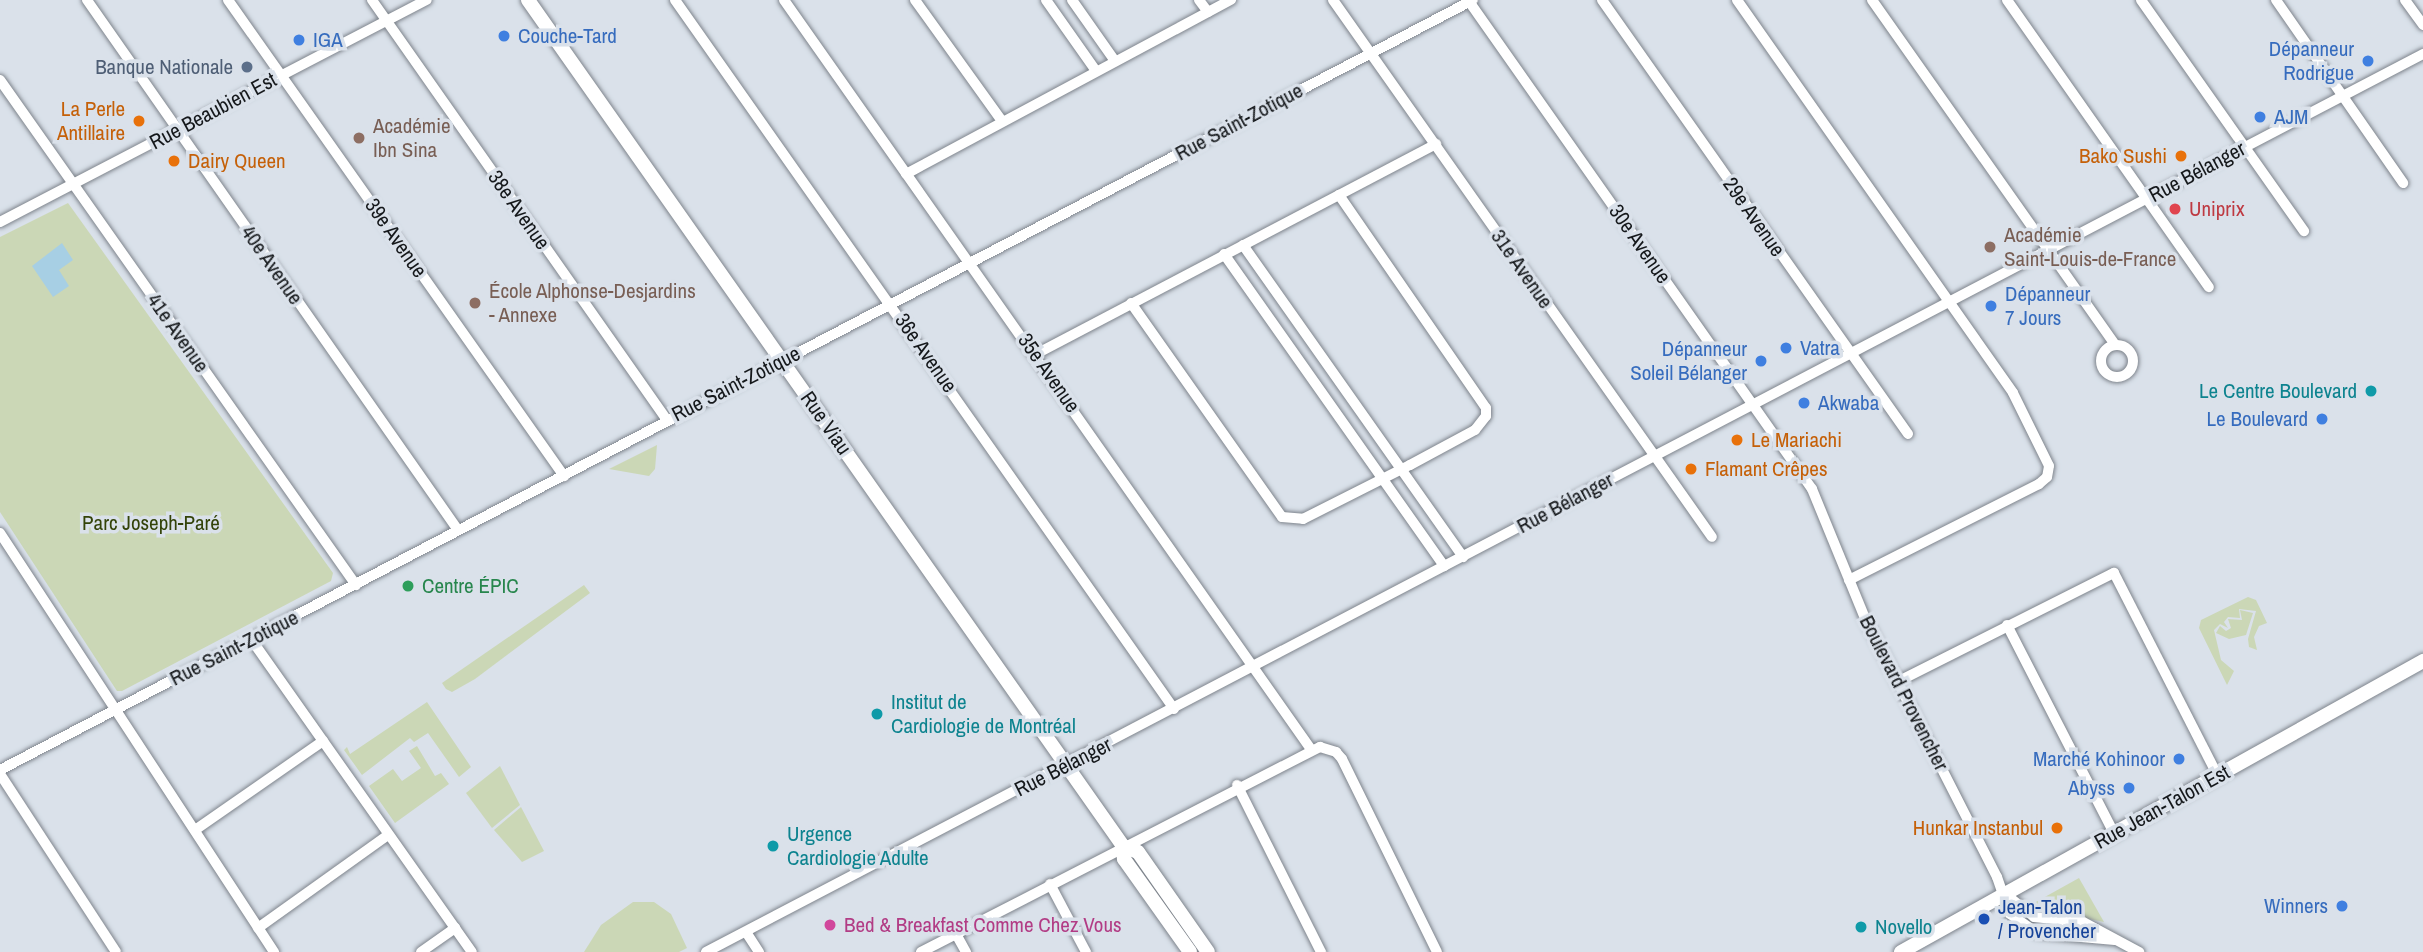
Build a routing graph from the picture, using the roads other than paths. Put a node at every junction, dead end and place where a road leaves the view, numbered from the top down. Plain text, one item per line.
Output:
1 (87, 0) edge
2 (229, 0) edge
3 (372, 0) edge
4 (427, 0) edge
5 (528, 0) edge
6 (675, 0) edge
7 (784, 0) edge
8 (915, 0) edge
9 (1046, 0) edge
10 (1072, 0) edge
11 (1199, 0) edge
12 (1231, 0) edge
13 (1333, 0) edge
14 (1602, 0) edge
15 (1737, 0) edge
16 (1872, 0) edge
17 (2007, 0) edge
18 (2141, 0) edge
19 (2276, 0) edge
20 (2406, 0) edge
21 (1470, 1) edge
22 (1208, 12) junction
23 (387, 21) junction
24 (2423, 25) edge
25 (1371, 53) junction
26 (2423, 54) edge
27 (1115, 61) junction
28 (1096, 71) junction
29 (281, 75) junction
30 (0, 80) edge
31 (2344, 96) junction
32 (1002, 121) junction
33 (178, 130) junction
34 (1436, 144) junction
35 (2245, 148) junction
36 (906, 174) junction
37 (2403, 183) dead end
38 (74, 185) junction
39 (1339, 195) junction
40 (2146, 199) junction
41 (0, 222) edge
42 (2304, 231) dead end
43 (1243, 245) junction
44 (2049, 251) junction
45 (1224, 254) junction
46 (970, 264) junction
47 (2209, 287) dead end
48 (1950, 302) junction
49 (1131, 303) junction
50 (891, 304) junction
51 (2115, 345) dead end
52 (1851, 354) junction
53 (1036, 355) junction
54 (783, 361) junction
55 (1754, 404) junction
56 (667, 420) junction
57 (1908, 434) dead end
58 (1653, 457) junction
59 (1401, 469) junction
60 (564, 476) junction
61 (1383, 478) junction
62 (1812, 489) joint
63 (458, 530) junction
64 (0, 533) edge
65 (1712, 537) dead end
66 (1462, 557) junction
67 (1444, 566) junction
68 (1849, 580) junction
69 (356, 585) junction
70 (2007, 625) junction
71 (251, 639) junction
72 (2423, 662) edge
73 (1254, 666) junction
74 (1897, 682) junction
75 (1174, 709) junction
76 (115, 710) junction
77 (323, 741) junction
78 (1310, 748) junction
79 (1065, 765) junction
80 (0, 772) edge
81 (2218, 776) junction
82 (1237, 785) junction
83 (195, 830) junction
84 (2114, 833) junction
85 (388, 835) junction
86 (1123, 846) junction
87 (1050, 884) junction
88 (2005, 894) junction
89 (258, 928) junction
90 (455, 928) junction
91 (746, 932) junction
92 (956, 934) junction
93 (116, 952) edge
94 (274, 952) edge
95 (421, 952) edge
96 (472, 952) edge
97 (706, 952) edge
98 (759, 952) edge
99 (921, 952) edge
100 (966, 952) edge
101 (1086, 952) edge
102 (1190, 952) edge
103 (1208, 952) edge
104 (1321, 952) edge
105 (1437, 952) edge
106 (1901, 952) edge
107 (2138, 952) edge

1 - 33 street, 40e Avenue
2 - 29 street, 39e Avenue
3 - 23 street, 38e Avenue
4 - 23 street, Rue Beaubien Est
5 - 54 main road, Rue Viau
6 - 50 street, 36e Avenue
7 - 36 street, 35e Avenue
8 - 32 street
9 - 28 street
10 - 27 street
11 - 22 street
12 - 22 street
13 - 25 street, 31e Avenue
14 - 52 street, 29e Avenue
15 - 48 street
16 - 44 street
17 - 40 street
18 - 35 street
19 - 31 street
20 - 24 street
21 - 25 street, Rue Saint-Zotique
21 - 55 street, 30e Avenue
22 - 27 street
23 - 29 street, Rue Beaubien Est
23 - 56 street, 38e Avenue
25 - 34 street, 31e Avenue
25 - 46 street, Rue Saint-Zotique
26 - 31 street, Rue Bélanger
27 - 28 street
28 - 32 street
29 - 33 street, Rue Beaubien Est
29 - 60 street, 39e Avenue
30 - 38 street, 41e Avenue
31 - 35 street, Rue Bélanger
31 - 37 street
32 - 36 street
33 - 38 street, Rue Beaubien Est
33 - 63 street, 40e Avenue
34 - 39 street
34 - 58 street, 31e Avenue
35 - 40 street, Rue Bélanger
35 - 42 street
36 - 46 street, 35e Avenue
38 - 41 street, Rue Beaubien Est
38 - 69 street, 41e Avenue
39 - 43 street
39 - 59 street
40 - 44 street, Rue Bélanger
40 - 47 street
43 - 45 street
43 - 59 street
44 - 48 street, Rue Bélanger
44 - 51 street
45 - 49 street
45 - 61 street
46 - 50 street, Rue Saint-Zotique
46 - 53 street, 35e Avenue
48 - 52 street, Rue Bélanger
48 - 68 street
49 - 53 street
49 - 61 street
50 - 54 street, Rue Saint-Zotique
50 - 75 street, 36e Avenue
52 - 55 street, Rue Bélanger
52 - 57 street, 29e Avenue
53 - 73 street, 35e Avenue
54 - 56 street, Rue Saint-Zotique
54 - 79 main road, Rue Viau
55 - 58 street, Rue Bélanger
55 - 62 street, 30e Avenue
56 - 60 street, Rue Saint-Zotique
58 - 65 street, 31e Avenue
58 - 66 street, Rue Bélanger
59 - 61 street
59 - 66 street
60 - 63 street, Rue Saint-Zotique
61 - 67 street
62 - 68 street, Boulevard Provencher
63 - 69 street, Rue Saint-Zotique
64 - 76 street
66 - 67 street, Rue Bélanger
67 - 73 street, Rue Bélanger
68 - 74 street, Boulevard Provencher
69 - 71 street, Rue Saint-Zotique
70 - 74 street
70 - 81 street
70 - 84 street
71 - 76 street, Rue Saint-Zotique
71 - 77 street
72 - 81 main road, Rue Jean-Talon Est
73 - 75 street, Rue Bélanger
73 - 78 street, 35e Avenue
74 - 88 street, Boulevard Provencher
75 - 79 street, Rue Bélanger
76 - 80 street, Rue Saint-Zotique
76 - 83 street
77 - 83 street
77 - 85 street
78 - 82 street
78 - 105 street
79 - 86 main road, Rue Viau
79 - 91 street, Rue Bélanger
80 - 93 street
81 - 84 main road, Rue Jean-Talon Est
82 - 86 street
82 - 104 street
83 - 89 street
84 - 88 main road, Rue Jean-Talon Est
85 - 89 street
85 - 90 street
86 - 87 street
86 - 102 main road
86 - 103 main road
87 - 92 street
87 - 101 street
88 - 106 main road, Rue Jean-Talon Est
88 - 107 street, Boulevard Provencher
89 - 94 street
90 - 95 street
90 - 96 street
91 - 97 street, Rue Bélanger
91 - 98 street
92 - 99 street
92 - 100 street

